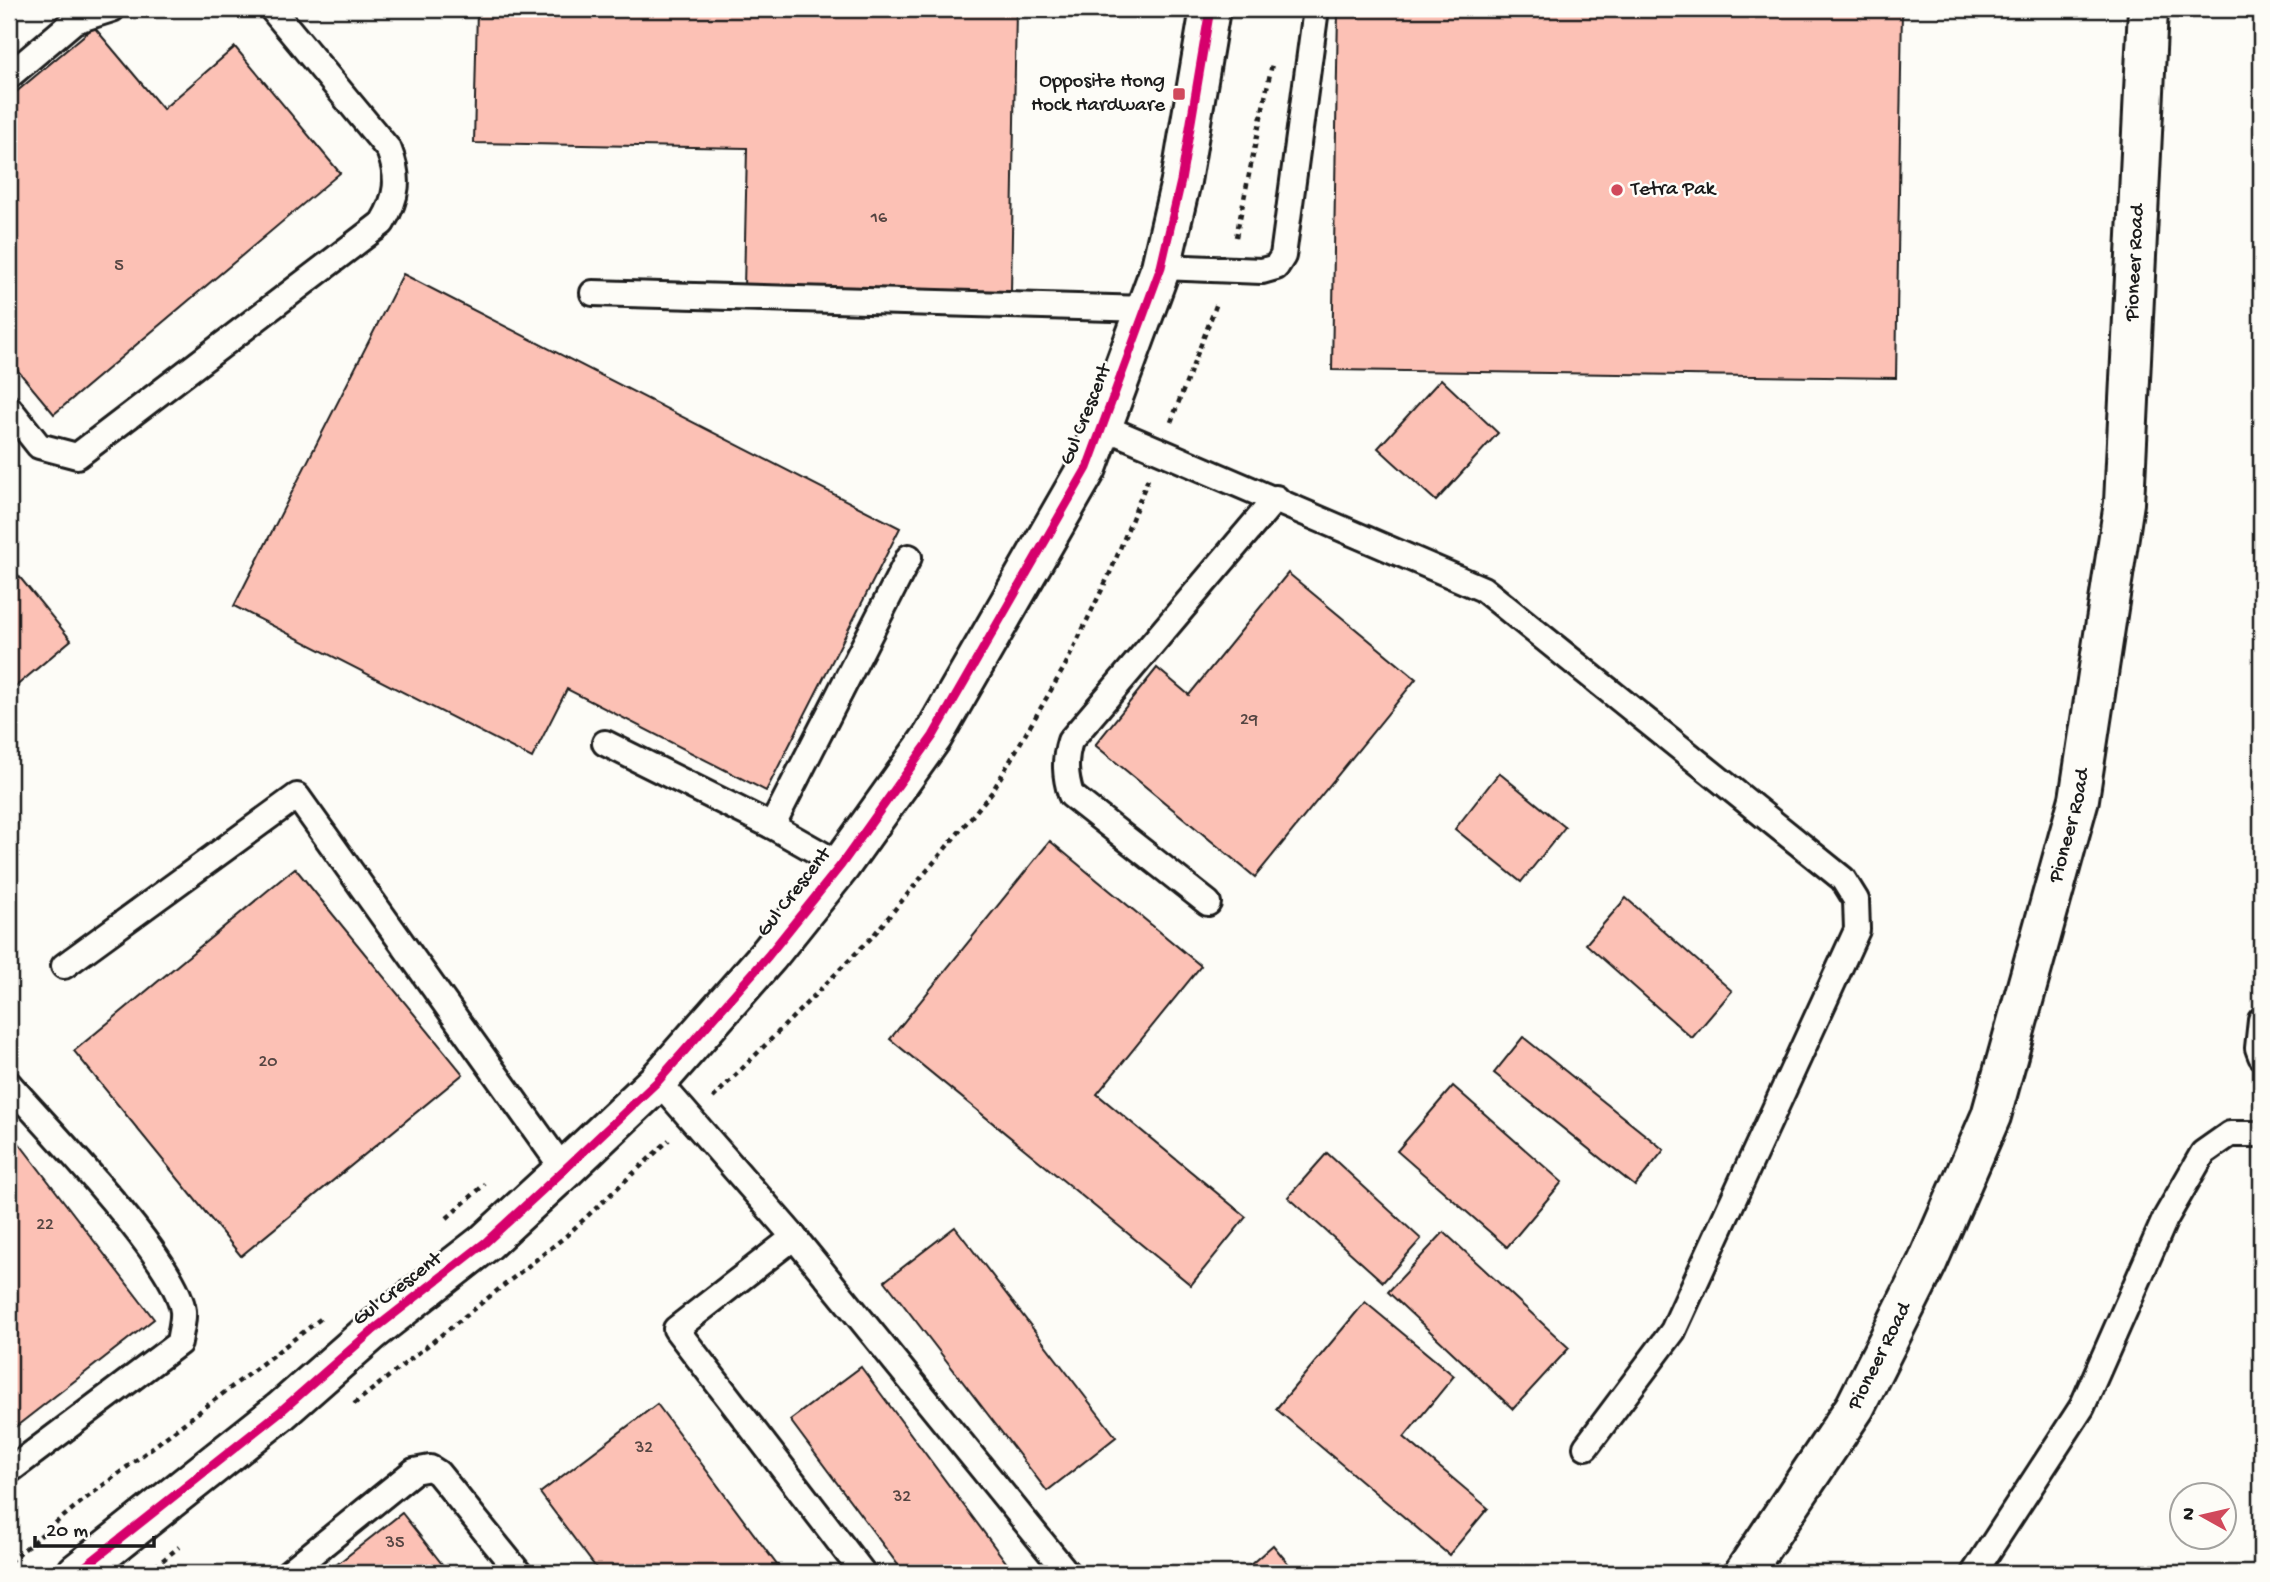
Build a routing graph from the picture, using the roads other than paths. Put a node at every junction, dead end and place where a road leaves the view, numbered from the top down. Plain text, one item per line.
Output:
1 (112, 9) edge
2 (272, 9) edge
3 (1210, 9) edge
4 (1316, 9) edge
5 (2148, 9) edge
6 (9, 76) edge
7 (1161, 267) junction
8 (593, 293) dead end
9 (1147, 309) junction
10 (9, 408) edge
11 (1104, 427) junction
12 (1276, 498) junction
13 (909, 557) dead end
14 (605, 743) dead end
15 (772, 826) junction
16 (841, 865) junction
17 (1208, 903) dead end
18 (64, 966) dead end
19 (2261, 1020) edge
20 (2261, 1056) edge
21 (658, 1081) junction
22 (9, 1084) edge
23 (2261, 1134) edge
24 (564, 1170) junction
25 (794, 1237) junction
26 (1586, 1447) dead end
27 (9, 1471) edge
28 (76, 1573) edge
29 (288, 1573) edge
30 (519, 1573) edge
31 (863, 1573) edge
32 (1067, 1573) edge
33 (1744, 1573) edge
34 (1974, 1573) edge

1 - 6 lane
2 - 10 lane
3 - 7 street, Gul Crescent
4 - 7 lane
5 - 33 street, Pioneer Road
7 - 9 street, Gul Crescent
8 - 9 lane
9 - 11 street, Gul Crescent
11 - 12 lane
11 - 16 street, Gul Crescent
12 - 17 lane
12 - 26 lane
13 - 15 lane
14 - 15 lane
15 - 16 lane
16 - 21 street, Gul Crescent
18 - 24 lane
19 - 20 lane
21 - 24 street, Gul Crescent
21 - 25 lane
22 - 27 lane
23 - 34 lane
24 - 28 street, Gul Crescent
25 - 31 lane
25 - 32 lane
29 - 30 lane

